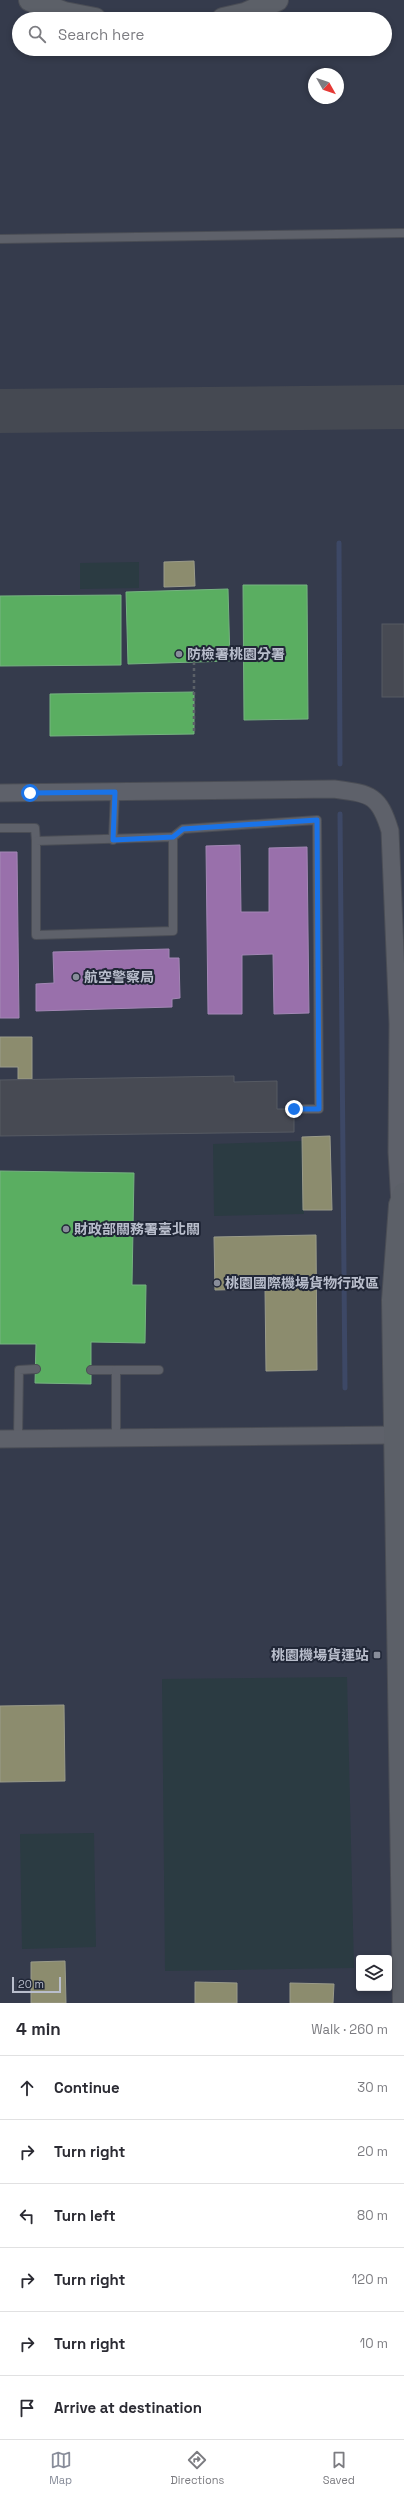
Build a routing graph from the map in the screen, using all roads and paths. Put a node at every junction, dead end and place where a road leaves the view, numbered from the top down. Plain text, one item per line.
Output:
1 (30, 0) edge
2 (277, 0) edge
3 (61, 12) edge
4 (250, 12) edge
5 (404, 233) edge
6 (0, 239) edge
7 (194, 662) dead end
8 (194, 734) dead end
9 (115, 792) junction
10 (0, 793) edge
11 (0, 828) edge
12 (173, 837) junction
13 (113, 840) junction
14 (36, 842) junction
15 (401, 1024) edge
16 (294, 1109) dead end
17 (402, 1199) edge
18 (36, 1369) dead end
19 (91, 1370) dead end
20 (116, 1370) junction
21 (159, 1370) dead end
22 (395, 1435) junction
23 (18, 1438) junction
24 (116, 1438) junction
25 (0, 1439) edge
26 (404, 2003) edge

1 - 3 street
2 - 4 street
5 - 6 lane
7 - 8 path
9 - 10 street
9 - 13 lane
9 - 15 street
11 - 14 lane
12 - 13 lane
12 - 14 lane
12 - 16 lane
13 - 14 lane
15 - 17 street
17 - 22 street
18 - 23 lane
19 - 20 lane
20 - 21 lane
20 - 24 lane
22 - 24 street
22 - 26 street
23 - 24 street
23 - 25 street

